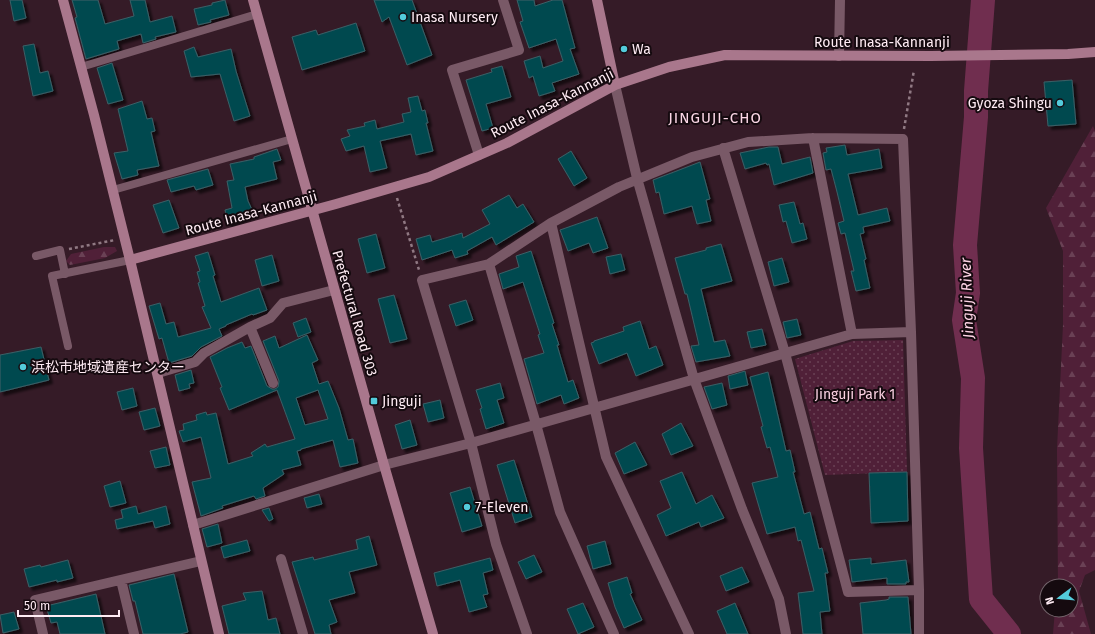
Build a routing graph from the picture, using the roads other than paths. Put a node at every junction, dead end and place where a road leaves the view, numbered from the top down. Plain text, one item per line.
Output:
1 (63, 0) edge
2 (253, 0) edge
3 (503, 0) edge
4 (597, 0) edge
5 (840, 0) edge
6 (257, 14) junction
7 (1095, 52) edge
8 (839, 56) junction
9 (80, 67) junction
10 (615, 85) junction
11 (813, 138) junction
12 (292, 139) junction
13 (723, 148) junction
14 (479, 155) junction
15 (637, 178) junction
16 (113, 190) junction
17 (312, 211) junction
18 (551, 223) junction
19 (36, 256) dead end
20 (130, 260) junction
21 (489, 264) junction
22 (65, 274) junction
23 (334, 290) junction
24 (250, 327) junction
25 (911, 332) junction
26 (852, 334) junction
27 (68, 346) dead end
28 (785, 353) junction
29 (158, 373) junction
30 (694, 379) junction
31 (273, 383) dead end
32 (594, 408) junction
33 (536, 424) junction
34 (471, 443) junction
35 (384, 465) junction
36 (193, 525) junction
37 (281, 559) dead end
38 (201, 561) junction
39 (121, 580) junction
40 (920, 590) junction
41 (43, 634) edge
42 (134, 634) edge
43 (219, 634) edge
44 (303, 634) edge
45 (433, 634) edge
46 (527, 634) edge
47 (614, 634) edge
48 (689, 634) edge
49 (786, 634) edge
50 (919, 634) edge

1 - 9 main road
2 - 6 main road, Prefectural Road 303
3 - 14 street
4 - 10 main road
5 - 8 street
6 - 9 lane
6 - 12 main road, Prefectural Road 303
7 - 8 main road, Route Inasa-Kannanji
8 - 10 main road, Route Inasa-Kannanji
9 - 16 main road
10 - 14 main road, Route Inasa-Kannanji
10 - 15 street
11 - 13 street
11 - 25 street
11 - 26 street
12 - 16 lane
12 - 17 main road, Prefectural Road 303
13 - 15 street
13 - 28 street
14 - 17 main road, Route Inasa-Kannanji
15 - 18 street
15 - 30 street
16 - 20 main road
17 - 20 main road, Route Inasa-Kannanji
17 - 23 main road, Prefectural Road 303
18 - 21 street
18 - 32 street
19 - 22 lane
20 - 22 lane
20 - 29 main road
21 - 33 street
21 - 34 street
22 - 27 lane
23 - 24 street
23 - 35 main road, Prefectural Road 303
24 - 29 street
24 - 31 street
25 - 26 street
25 - 40 street
26 - 28 street
28 - 30 street
28 - 40 street
29 - 36 main road
30 - 32 street
30 - 49 street
32 - 33 street
32 - 48 street
33 - 34 street
33 - 47 street
34 - 35 street
34 - 46 street
35 - 36 street
35 - 45 main road, Prefectural Road 303
36 - 38 main road
37 - 44 street
38 - 39 street
38 - 43 main road
39 - 41 street
39 - 42 street
40 - 50 street

